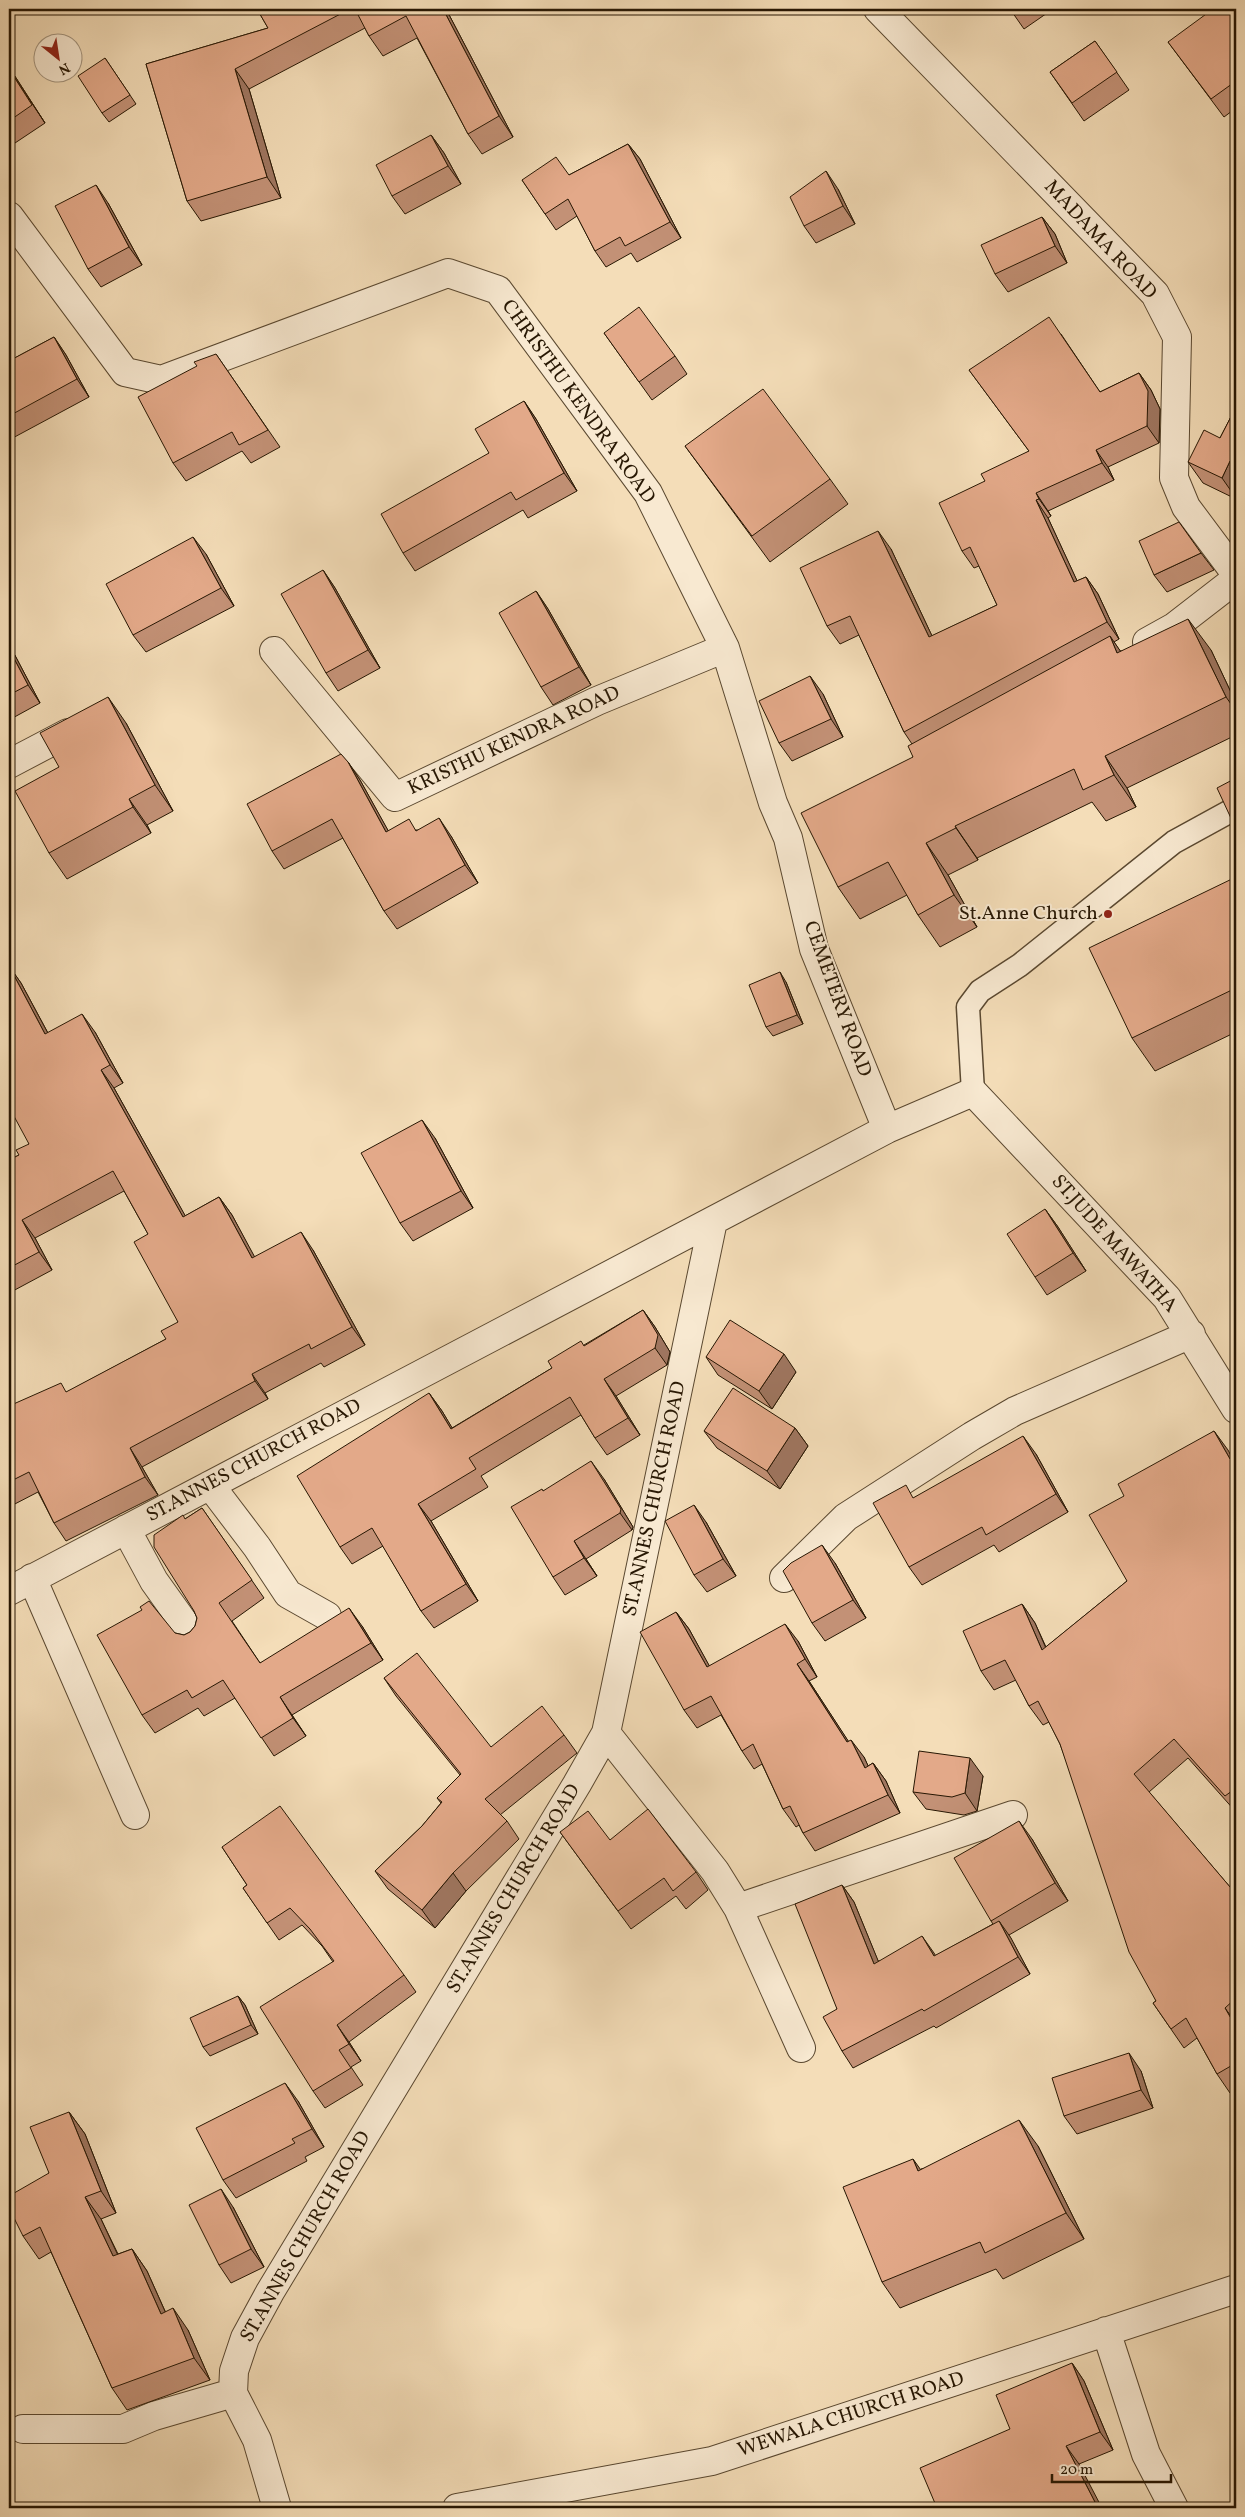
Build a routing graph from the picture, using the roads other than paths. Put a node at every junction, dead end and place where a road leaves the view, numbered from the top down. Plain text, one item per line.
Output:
1 (878, 9) edge
2 (9, 216) edge
3 (1236, 574) edge
4 (1236, 579) edge
5 (725, 648) junction
6 (274, 651) dead end
7 (1123, 655) edge
8 (68, 733) edge
9 (9, 764) edge
10 (1236, 808) edge
11 (814, 824) edge
12 (788, 838) junction
13 (973, 1092) junction
14 (887, 1129) junction
15 (713, 1221) junction
16 (1191, 1334) junction
17 (1236, 1409) edge
18 (210, 1484) junction
19 (126, 1528) junction
20 (784, 1578) edge
21 (20, 1584) edge
22 (327, 1616) dead end
23 (194, 1637) edge
24 (606, 1733) junction
25 (1012, 1814) dead end
26 (135, 1815) dead end
27 (738, 1908) junction
28 (801, 2048) dead end
29 (1236, 2289) edge
30 (1106, 2332) junction
31 (233, 2393) junction
32 (23, 2430) dead end
33 (277, 2508) edge
34 (457, 2508) edge
35 (1174, 2508) edge

1 - 3 street, MADAMA ROAD
2 - 5 street, CHRISTHU KENDRA ROAD
4 - 7 street
5 - 6 street, KRISTHU KENDRA ROAD
5 - 12 street, CHRISTHU KENDRA ROAD
8 - 9 street
10 - 13 lane
11 - 12 street
12 - 14 street, CEMETERY ROAD
13 - 14 street, ST.ANNES CHURCH ROAD
13 - 16 street, ST.JUDE MAWATHA
14 - 15 street, ST.ANNES CHURCH ROAD
15 - 18 street, ST.ANNES CHURCH ROAD
15 - 24 street, ST.ANNES CHURCH ROAD
16 - 17 street, ST.JUDE MAWATHA
16 - 20 street
18 - 19 street, ST.ANNES CHURCH ROAD
18 - 22 street
19 - 21 street, ST.ANNES CHURCH ROAD
19 - 23 street
21 - 26 street
24 - 27 street
24 - 31 street, ST.ANNES CHURCH ROAD
25 - 27 street
27 - 28 street
29 - 30 street, WEWALA CHURCH ROAD
30 - 34 street, WEWALA CHURCH ROAD
30 - 35 street
31 - 32 street
31 - 33 street

